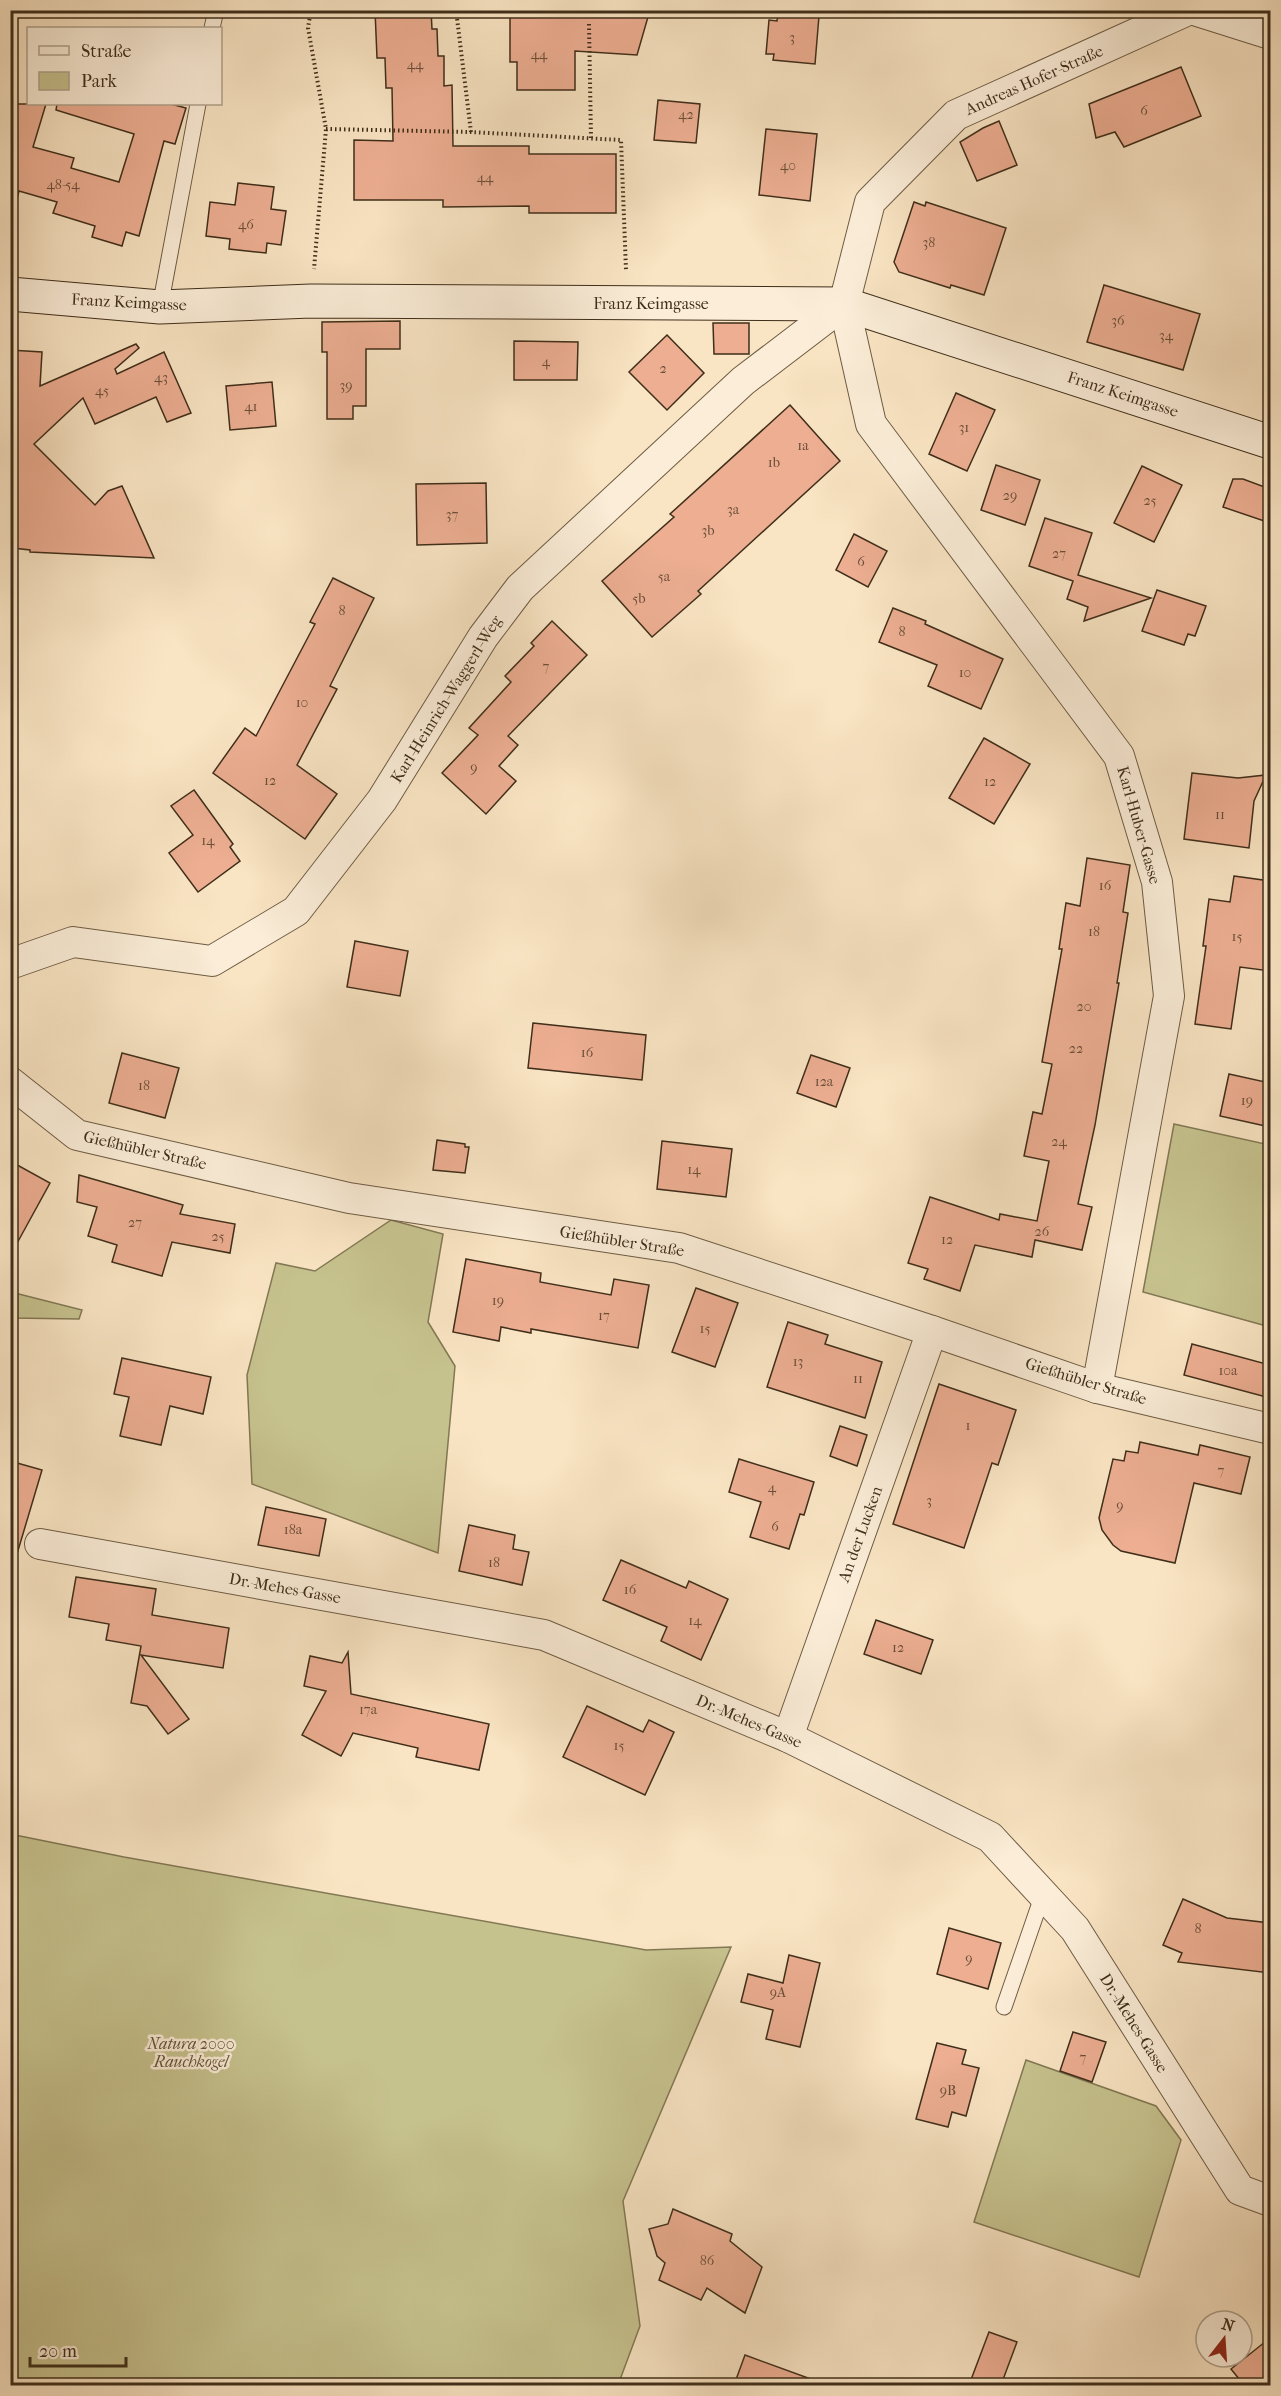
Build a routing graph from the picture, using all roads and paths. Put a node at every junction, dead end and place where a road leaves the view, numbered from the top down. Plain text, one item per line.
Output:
1 (216, 10) edge
2 (311, 10) edge
3 (456, 10) edge
4 (1188, 10) edge
5 (1194, 10) edge
6 (589, 24) dead end
7 (213, 27) edge
8 (1270, 34) edge
9 (198, 105) edge
10 (326, 129) junction
11 (471, 132) junction
12 (591, 138) junction
13 (10, 294) edge
14 (311, 301) junction
15 (627, 303) junction
16 (844, 304) junction
17 (160, 307) junction
18 (1270, 442) edge
19 (10, 964) edge
20 (10, 1082) edge
21 (932, 1331) junction
22 (1097, 1388) junction
23 (1270, 1429) edge
24 (40, 1544) dead end
25 (788, 1737) junction
26 (1043, 1894) junction
27 (1005, 2007) dead end
28 (1270, 2201) edge

1 - 7 lane
2 - 10 path
3 - 11 path
4 - 16 street, Andreas Hofer-Straße
5 - 8 street
6 - 12 path
9 - 17 lane
10 - 11 path
10 - 14 path
11 - 12 path
12 - 15 path
13 - 17 main road, Franz Keimgasse
14 - 15 main road, Franz Keimgasse
14 - 17 main road, Franz Keimgasse
15 - 16 main road, Franz Keimgasse
16 - 18 main road, Franz Keimgasse
16 - 19 street, Karl-Heinrich-Waggerl-Weg
16 - 22 street, Karl-Huber-Gasse
20 - 21 street, Gießhübler Straße
21 - 22 street, Gießhübler Straße
21 - 25 street, An der Lucken
22 - 23 street, Gießhübler Straße
24 - 25 street, Dr.-Mehes-Gasse
25 - 26 street, Dr.-Mehes-Gasse
26 - 27 lane
26 - 28 street, Dr.-Mehes-Gasse

